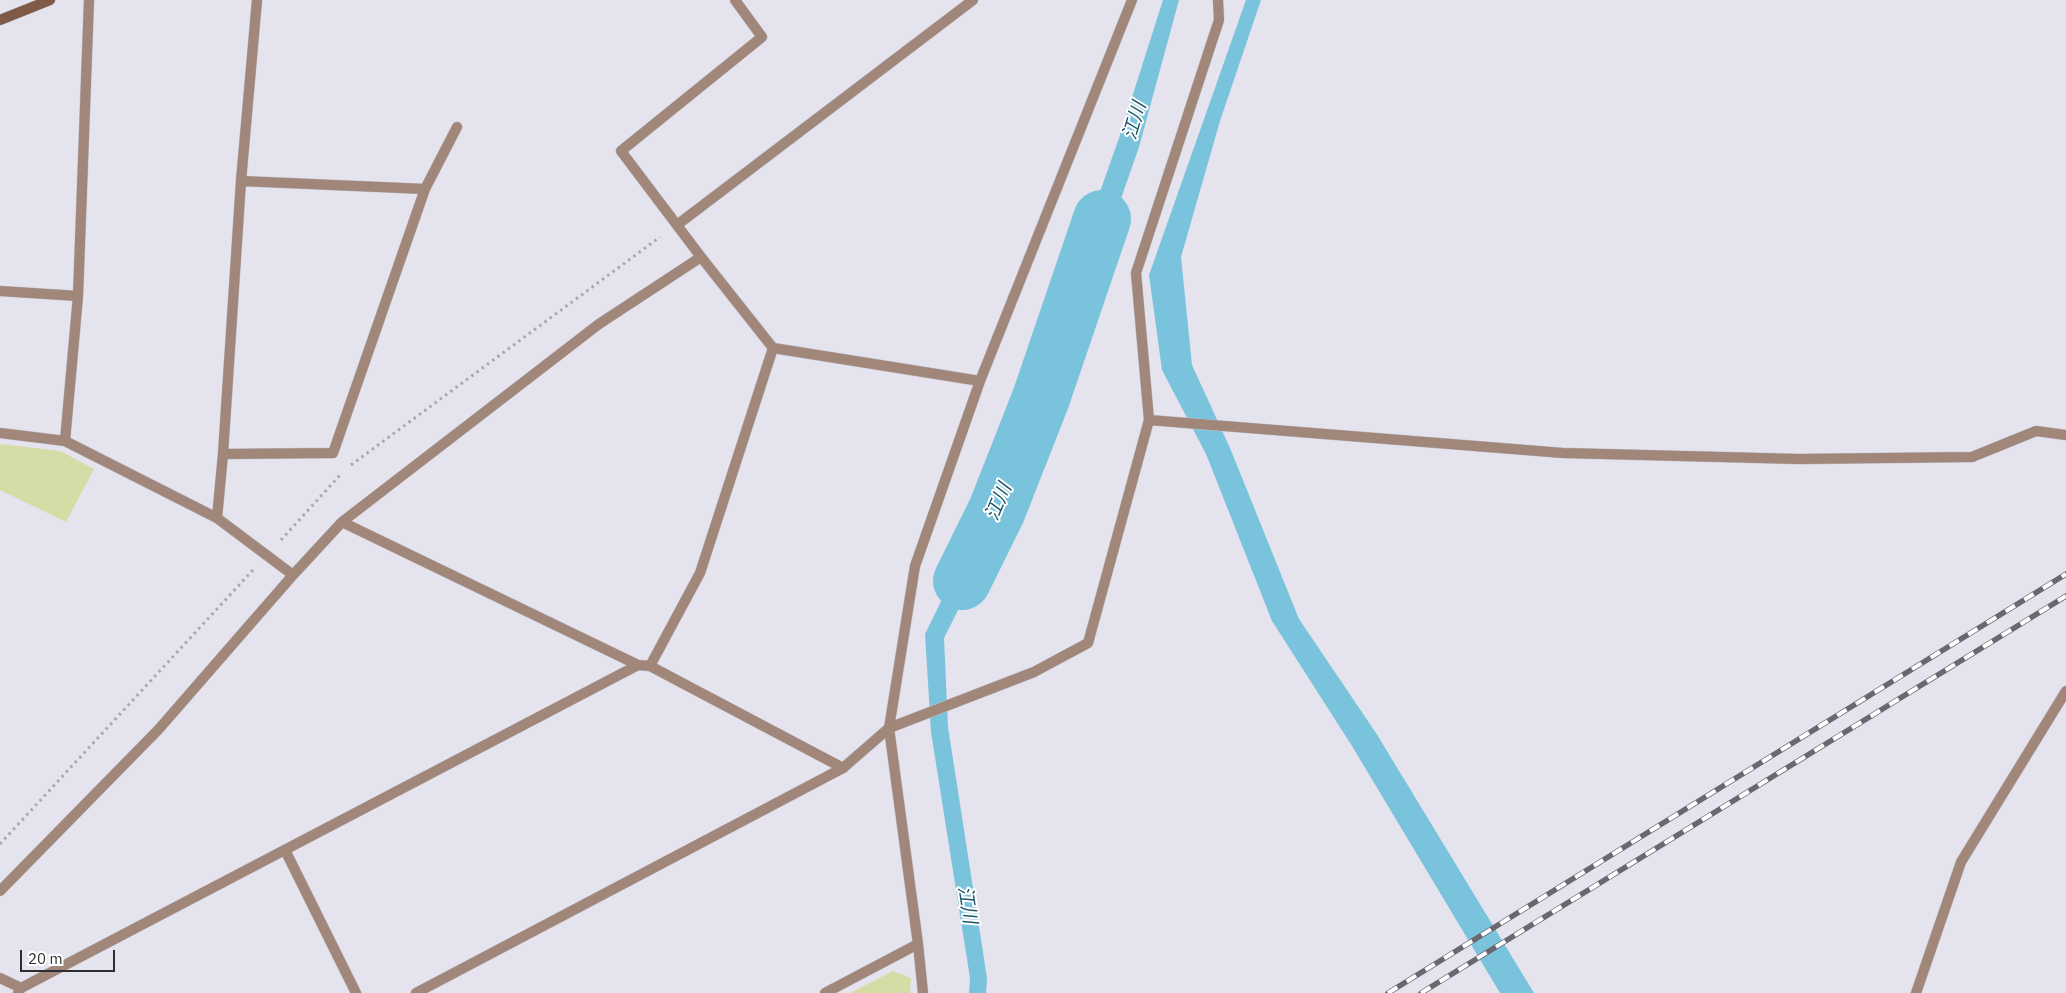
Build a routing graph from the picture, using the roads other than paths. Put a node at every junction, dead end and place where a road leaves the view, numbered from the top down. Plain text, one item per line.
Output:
1 (50, 0) edge
2 (89, 0) edge
3 (257, 0) edge
4 (735, 0) edge
5 (973, 0) edge
6 (1132, 0) edge
7 (1218, 0) edge
8 (0, 20) edge
9 (457, 127) dead end
10 (241, 181) junction
11 (425, 189) junction
12 (677, 225) junction
13 (701, 257) junction
14 (0, 291) edge
15 (78, 296) junction
16 (773, 348) junction
17 (980, 381) junction
18 (1149, 420) junction
19 (0, 433) edge
20 (2066, 435) edge
21 (64, 441) junction
22 (223, 454) junction
23 (217, 518) junction
24 (342, 522) junction
25 (293, 575) junction
26 (638, 665) junction
27 (650, 666) junction
28 (2066, 691) edge
29 (890, 728) junction
30 (843, 768) junction
31 (285, 850) junction
32 (0, 891) edge
33 (918, 944) junction
34 (0, 978) edge
35 (20, 990) edge
36 (356, 993) edge
37 (416, 993) edge
38 (825, 993) edge
39 (923, 993) edge
40 (1916, 993) edge

1 - 8 main road
2 - 15 street
3 - 10 street
4 - 12 street
5 - 12 street
6 - 17 street
7 - 18 street
9 - 11 street
10 - 11 street
10 - 22 street
11 - 22 street
12 - 13 street
13 - 16 street
13 - 24 street
14 - 15 street
15 - 21 street
16 - 17 street
16 - 27 street
17 - 29 street
18 - 20 street
18 - 29 street
19 - 21 street
21 - 23 street
22 - 23 street
23 - 25 street
24 - 25 street
24 - 26 street
25 - 32 street
26 - 27 street
26 - 31 street
27 - 30 street
28 - 40 street
29 - 30 street
29 - 33 street
30 - 37 street
31 - 35 street
31 - 36 street
33 - 38 street
33 - 39 street
34 - 35 street

